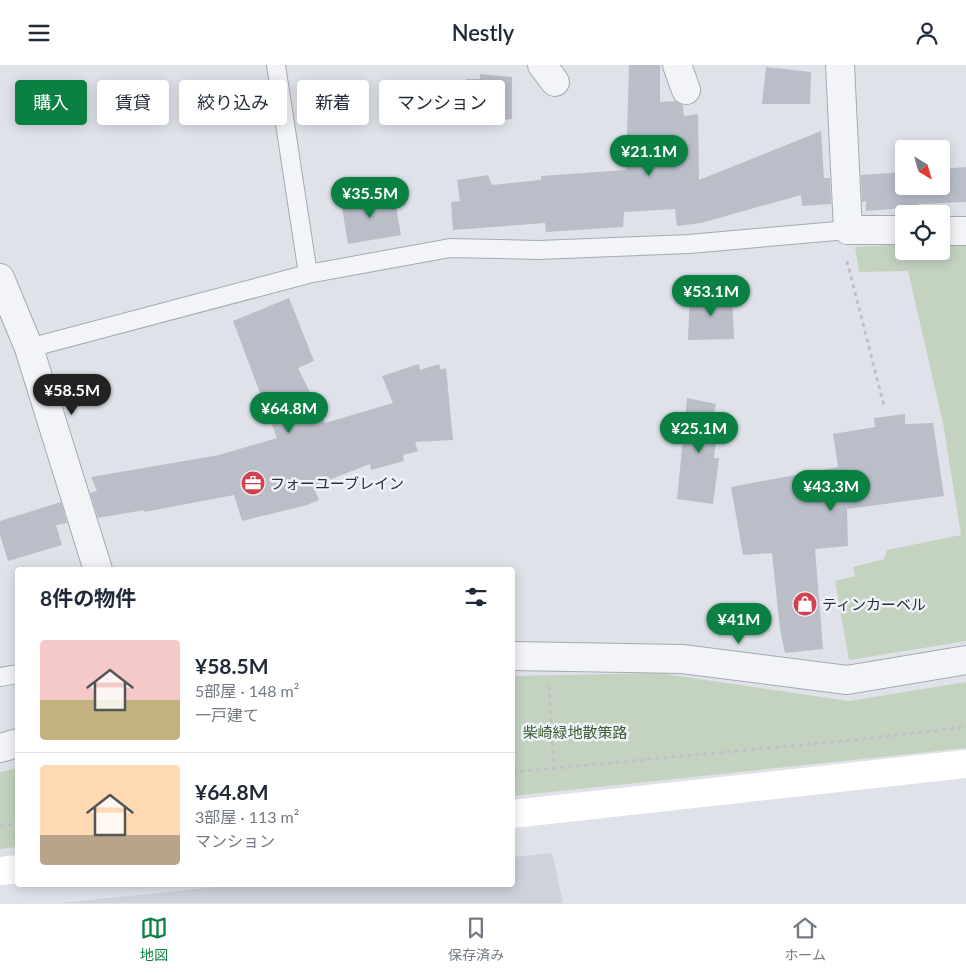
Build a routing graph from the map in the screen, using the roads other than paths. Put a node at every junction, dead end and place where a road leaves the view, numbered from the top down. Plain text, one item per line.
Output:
1 (276, 65) edge
2 (840, 65) edge
3 (848, 230) junction
4 (895, 230) edge
5 (950, 231) edge
6 (966, 231) edge
7 (308, 274) junction
8 (0, 278) edge
9 (29, 348) junction
10 (97, 567) edge
11 (515, 656) edge
12 (966, 660) edge
13 (15, 675) edge
14 (0, 677) edge
15 (15, 744) edge
16 (0, 748) edge
17 (966, 764) edge
18 (515, 814) edge
19 (15, 869) edge
20 (0, 871) edge

1 - 7 lane
2 - 3 street
3 - 4 street
3 - 7 lane
5 - 6 street
7 - 9 lane
8 - 9 street
9 - 10 street
11 - 12 street
13 - 14 lane
15 - 16 street
17 - 18 street
19 - 20 street

